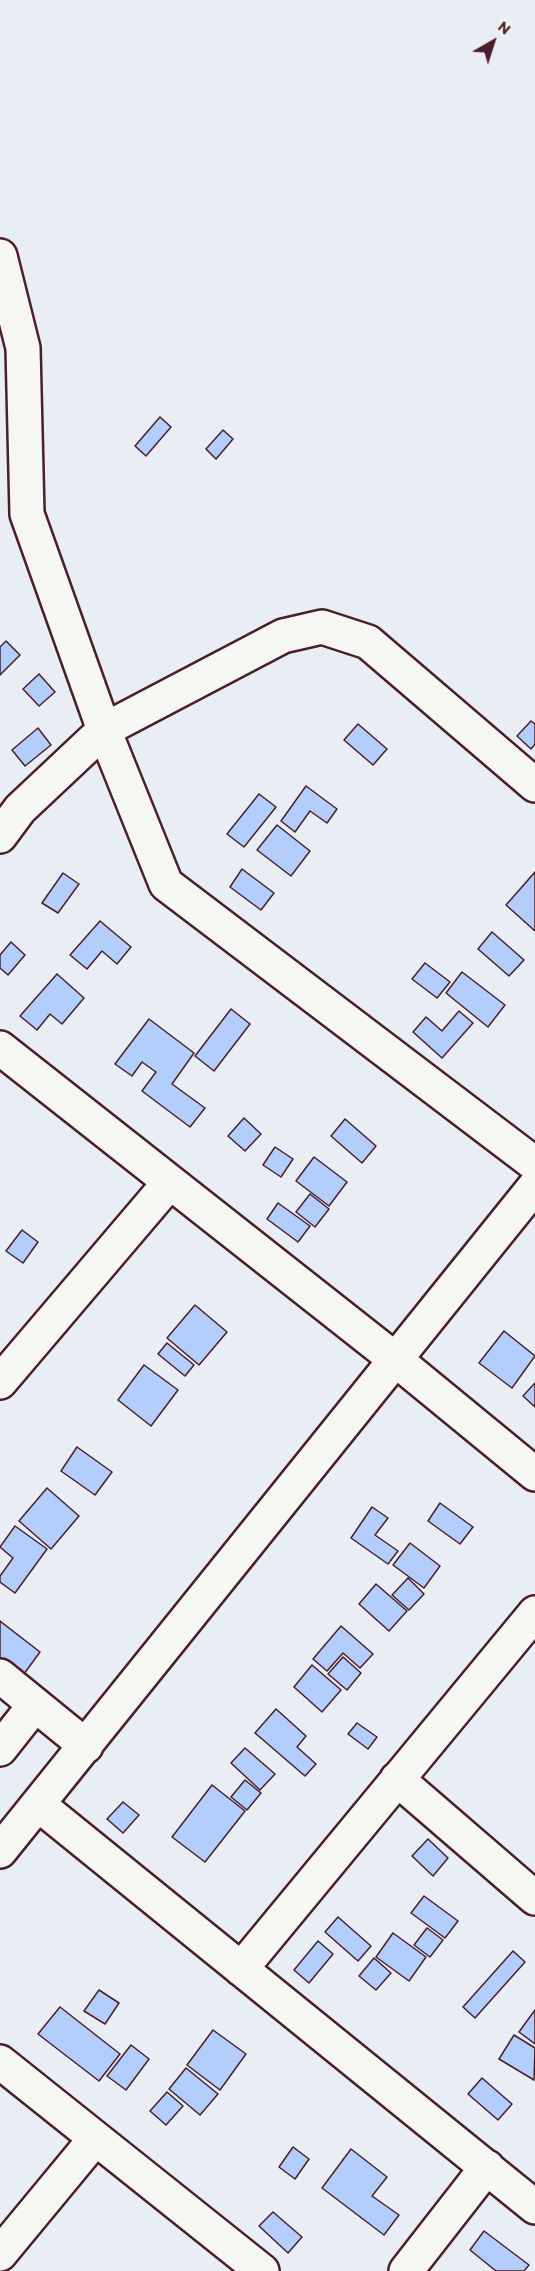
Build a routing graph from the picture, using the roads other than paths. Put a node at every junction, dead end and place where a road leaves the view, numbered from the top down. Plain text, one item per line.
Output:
1 (0, 256) edge
2 (104, 730) junction
3 (535, 785) edge
4 (0, 836) edge
5 (0, 1048) edge
6 (535, 1164) edge
7 (170, 1182) junction
8 (535, 1186) edge
9 (396, 1360) junction
10 (0, 1382) edge
11 (535, 1474) edge
12 (535, 1613) edge
13 (0, 1676) edge
14 (34, 1706) junction
15 (86, 1746) junction
16 (0, 1749) edge
17 (397, 1779) junction
18 (39, 1805) junction
19 (0, 1851) edge
20 (535, 1898) edge
21 (241, 1969) junction
22 (0, 2062) edge
23 (94, 2139) junction
24 (487, 2167) junction
25 (535, 2207) edge
26 (0, 2254) edge
27 (262, 2271) edge
28 (406, 2271) edge

1 - 2 street
2 - 3 street
2 - 4 street
2 - 6 street
5 - 7 street
7 - 9 street
7 - 10 street
8 - 9 street
9 - 11 street
9 - 15 street
12 - 17 street
13 - 14 street
14 - 15 street
14 - 16 street
15 - 18 street
17 - 20 street
17 - 21 street
18 - 19 street
18 - 21 street
21 - 24 street
22 - 23 street
23 - 26 street
23 - 27 street
24 - 25 street
24 - 28 street

